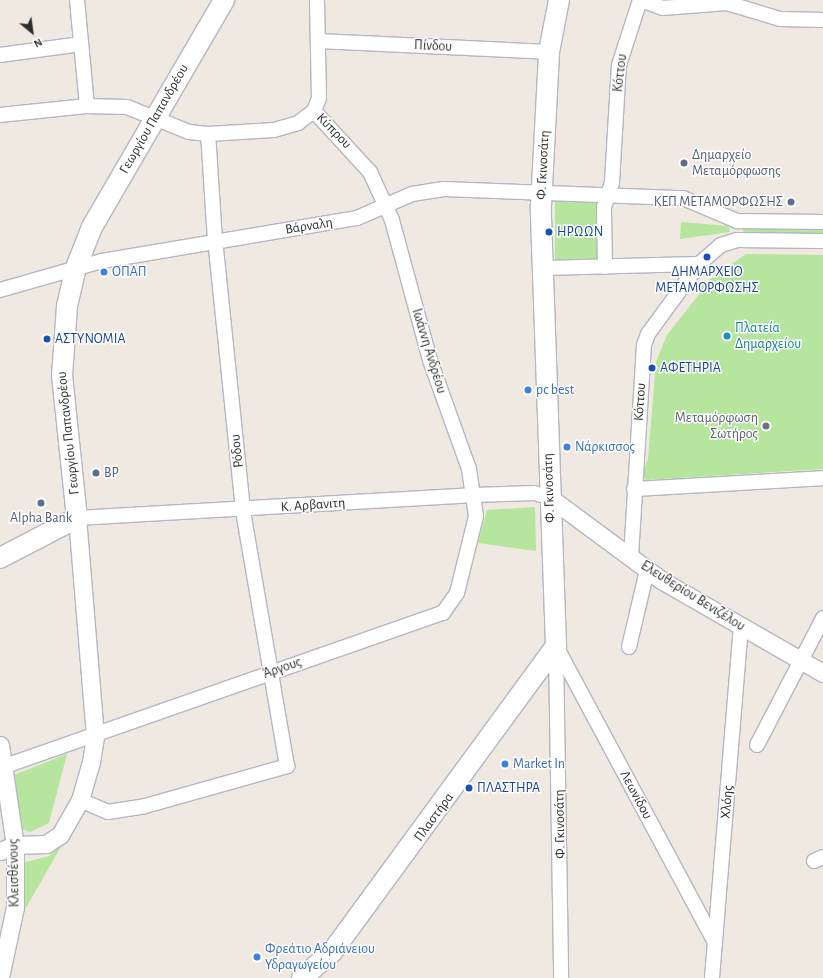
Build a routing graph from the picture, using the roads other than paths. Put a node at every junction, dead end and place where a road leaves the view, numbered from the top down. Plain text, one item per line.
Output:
1 (77, 0) edge
2 (224, 0) edge
3 (317, 0) edge
4 (559, 0) edge
5 (640, 0) edge
6 (823, 20) edge
7 (318, 40) junction
8 (81, 44) junction
9 (549, 52) junction
10 (0, 56) edge
11 (87, 106) junction
12 (314, 112) junction
13 (0, 116) edge
14 (155, 117) junction
15 (208, 134) junction
16 (541, 192) junction
17 (607, 195) junction
18 (385, 206) junction
19 (737, 221) junction
20 (823, 222) edge
21 (737, 240) junction
22 (215, 241) junction
23 (823, 241) edge
24 (698, 264) junction
25 (605, 267) junction
26 (542, 268) junction
27 (75, 270) junction
28 (0, 290) edge
29 (823, 478) edge
30 (634, 489) junction
31 (475, 495) junction
32 (549, 497) junction
33 (243, 510) junction
34 (77, 518) junction
35 (631, 557) junction
36 (0, 558) edge
37 (647, 570) junction
38 (823, 618) edge
39 (741, 627) junction
40 (556, 646) junction
41 (629, 647) dead end
42 (804, 662) junction
43 (269, 672) junction
44 (823, 673) edge
45 (95, 736) junction
46 (0, 745) edge
47 (757, 745) dead end
48 (5, 766) junction
49 (80, 800) junction
50 (7, 848) edge
51 (716, 943) junction
52 (0, 977) edge
53 (302, 978) edge
54 (561, 978) edge
55 (712, 978) edge

1 - 8 street
2 - 14 main road, Γεωργίου Παπανδρέου
3 - 7 street, Κύπρου
4 - 9 main road, Φ. Γκινοσάτη
5 - 6 street
5 - 17 street, Κόττου
7 - 9 street, Πίνδου
7 - 12 street, Κύπρου
8 - 10 street
8 - 11 street
9 - 16 main road, Φ. Γκινοσάτη
11 - 13 street
11 - 14 street
12 - 15 street
12 - 18 street, Κύπρου
14 - 15 street
14 - 27 main road, Γεωργίου Παπανδρέου
15 - 22 street, Ρόδου
16 - 17 street, Βάρναλη
16 - 18 street, Βάρναλη
16 - 26 main road, Φ. Γκινοσάτη
17 - 19 street, Βάρναλη
17 - 25 street, Κόττου
18 - 22 street, Βάρναλη
18 - 31 street, Ιωάννη Ανδρέου
19 - 20 street
19 - 21 street
21 - 23 street
21 - 24 street, Κόττου
22 - 27 street, Βάρναλη
22 - 33 street, Ρόδου
24 - 25 street
24 - 30 street, Κόττου
25 - 26 street
26 - 32 main road, Φ. Γκινοσάτη
27 - 28 street, Βάρναλη
27 - 34 main road, Γεωργίου Παπανδρέου
29 - 30 street
30 - 35 street, Κόττου
31 - 32 street, Κ. Αρβανιτη
31 - 33 street, Κ. Αρβανιτη
31 - 43 street, Άργους
32 - 35 street, Ελευθερίου Βενιζέλου
32 - 40 main road, Φ. Γκινοσάτη
33 - 34 street, Κ. Αρβανιτη
33 - 43 street, Ρόδου
34 - 36 main road
34 - 45 street, Γεωργίου Παπανδρέου
35 - 37 street, Ελευθερίου Βενιζέλου
37 - 39 street, Ελευθερίου Βενιζέλου
37 - 41 street
38 - 42 street
39 - 42 street, Ελευθερίου Βενιζέλου
39 - 51 street, Χλόης
40 - 51 street, Λεωνίδου
40 - 53 main road, Πλαστήρα
40 - 54 street, Φ. Γκινοσάτη
42 - 44 street, Ελευθερίου Βενιζέλου
42 - 47 street
43 - 45 street, Άργους
43 - 49 street, Ρόδου
45 - 48 street, Άργους
45 - 49 street, Γεωργίου Παπανδρέου
46 - 48 street, Κλεισθένους
48 - 50 street, Κλεισθένους
49 - 50 street, Γεωργίου Παπανδρέου
50 - 52 street, Κλεισθένους
51 - 55 street, Χλόης

